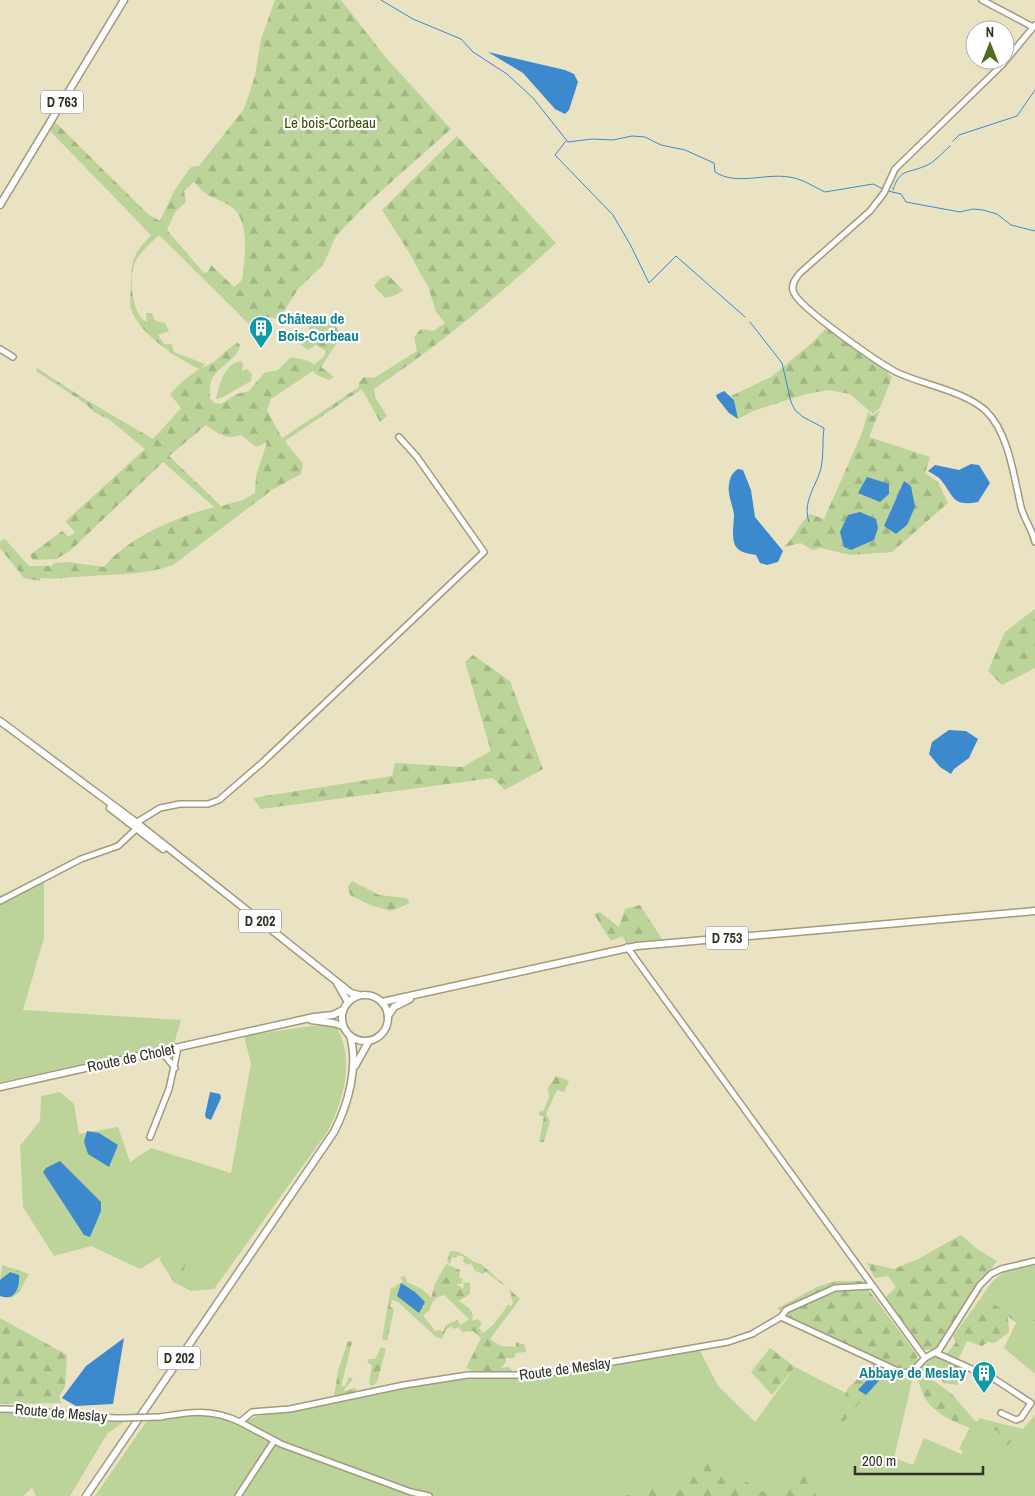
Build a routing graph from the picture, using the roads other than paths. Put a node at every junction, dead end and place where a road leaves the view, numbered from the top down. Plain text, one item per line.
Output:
1 (124, 0) edge
2 (982, 0) edge
3 (1034, 26) edge
4 (0, 204) edge
5 (0, 349) edge
6 (13, 356) dead end
7 (399, 437) dead end
8 (1035, 542) edge
9 (0, 721) edge
10 (136, 826) junction
11 (0, 901) edge
12 (1035, 911) edge
13 (627, 948) junction
14 (336, 981) junction
15 (422, 993) junction
16 (359, 995) junction
17 (348, 1002) junction
18 (382, 1002) junction
19 (343, 1010) junction
20 (388, 1016) junction
21 (297, 1021) junction
22 (343, 1026) junction
23 (350, 1036) junction
24 (369, 1041) junction
25 (178, 1048) junction
26 (161, 1051) junction
27 (175, 1068) junction
28 (352, 1074) junction
29 (0, 1087) edge
30 (150, 1137) dead end
31 (1035, 1261) edge
32 (872, 1286) junction
33 (781, 1317) junction
34 (936, 1353) junction
35 (925, 1358) junction
36 (0, 1409) edge
37 (1001, 1414) dead end
38 (240, 1422) junction
39 (274, 1441) junction
40 (86, 1496) edge
41 (238, 1496) edge
42 (429, 1496) edge

1 - 4 main road, D 763
2 - 3 street
3 - 8 street
5 - 6 street
7 - 10 street
9 - 10 main road, D 202
10 - 11 street
10 - 14 main road, D 202
12 - 13 main road, D 753
13 - 15 main road, D 753
13 - 32 street
14 - 16 main road, D 202
14 - 17 main road, D 202
15 - 18 main road, D 753
15 - 20 main road, D 753
16 - 17 main road
16 - 18 main road
17 - 19 main road
18 - 20 main road
19 - 21 main road
19 - 22 main road
20 - 24 main road
21 - 22 main road
21 - 25 main road, Route de Cholet
22 - 23 main road
23 - 24 main road
23 - 28 main road, D 202
24 - 28 main road, D 202
25 - 26 main road, Route de Cholet
25 - 27 street
26 - 27 street
26 - 29 main road, Route de Cholet
27 - 30 street
28 - 40 main road, D 202
31 - 34 street
32 - 33 street, Route de Meslay
32 - 35 street
33 - 35 street
33 - 38 street, Route de Meslay
34 - 35 street
34 - 37 street
36 - 38 street, Route de Meslay, bridge
38 - 39 street
39 - 41 street
39 - 42 street

